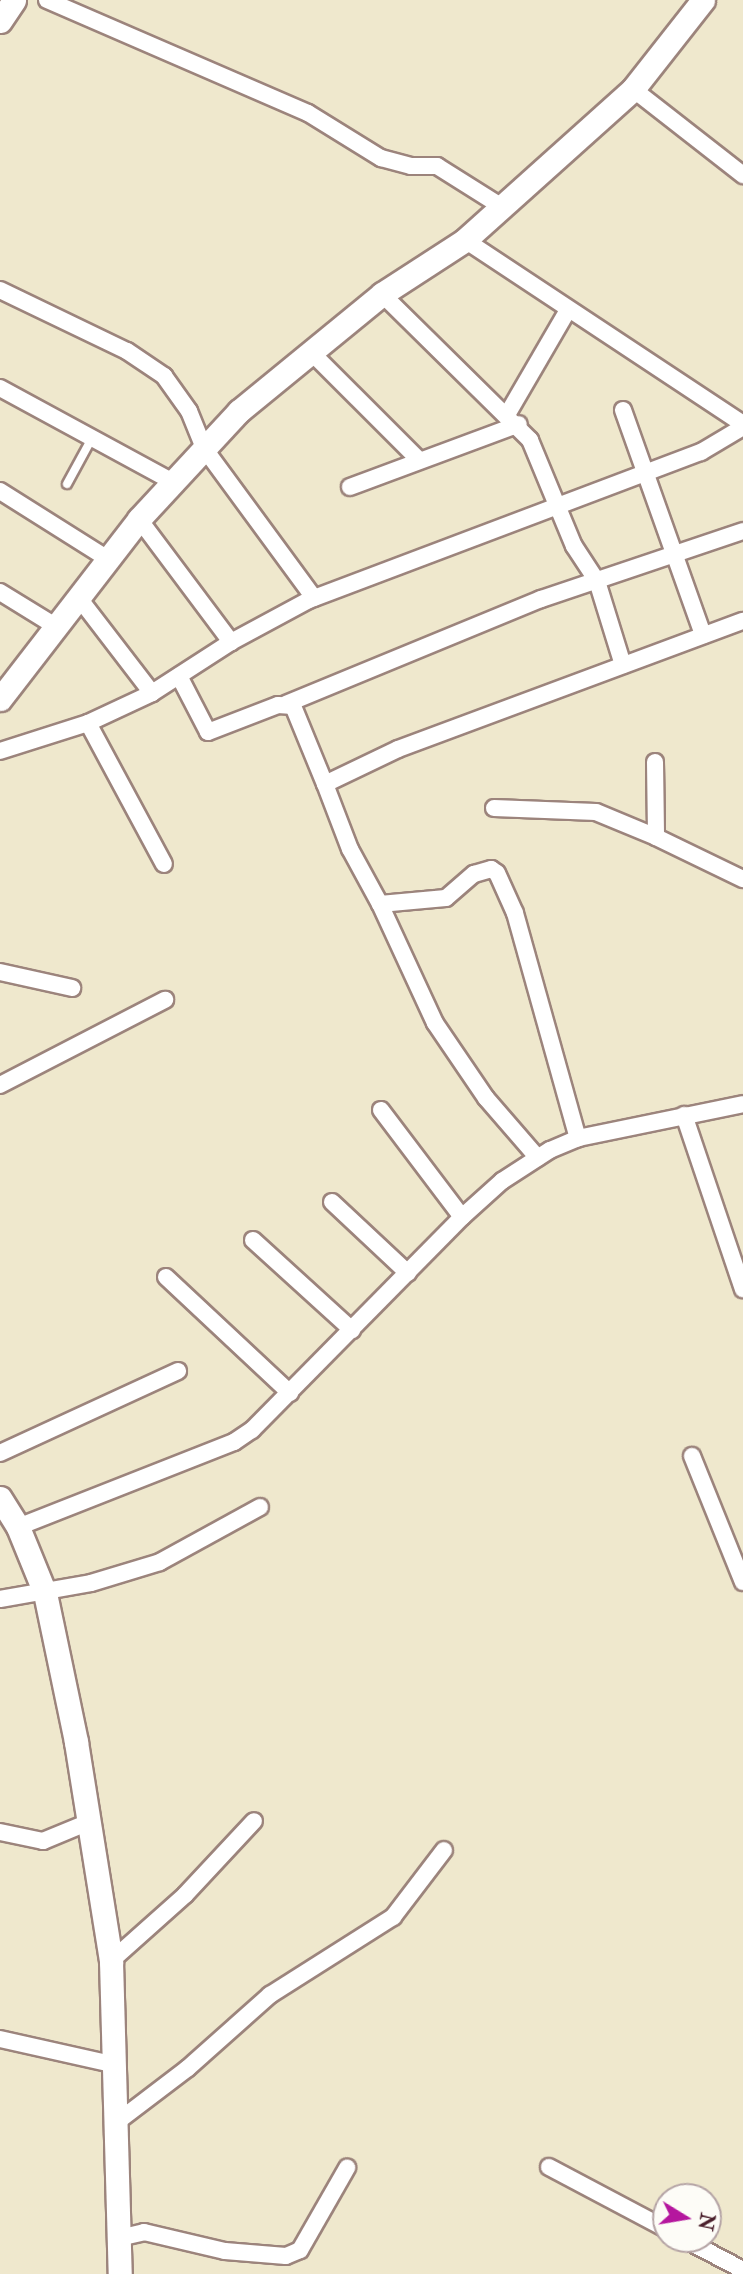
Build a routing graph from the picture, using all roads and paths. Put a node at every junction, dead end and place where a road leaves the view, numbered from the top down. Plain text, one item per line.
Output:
1 (14, 0) edge
2 (47, 0) edge
3 (704, 0) edge
4 (0, 21) edge
5 (633, 89) junction
6 (743, 174) edge
7 (502, 207) junction
8 (465, 240) junction
9 (0, 290) edge
10 (382, 294) junction
11 (568, 310) junction
12 (310, 351) junction
13 (0, 388) edge
14 (623, 410) dead end
15 (513, 419) junction
16 (742, 421) edge
17 (92, 438) junction
18 (204, 449) junction
19 (417, 458) junction
20 (644, 473) junction
21 (173, 482) junction
22 (67, 484) dead end
23 (350, 487) dead end
24 (0, 491) edge
25 (557, 505) junction
26 (139, 519) junction
27 (743, 531) edge
28 (674, 556) junction
29 (108, 559) junction
30 (597, 581) junction
31 (0, 592) edge
32 (79, 598) junction
33 (314, 598) junction
34 (743, 621) edge
35 (57, 627) junction
36 (703, 635) junction
37 (231, 642) junction
38 (622, 665) junction
39 (179, 676) junction
40 (152, 693) junction
41 (0, 699) edge
42 (286, 704) junction
43 (88, 723) junction
44 (0, 751) edge
45 (655, 762) dead end
46 (325, 784) junction
47 (494, 808) dead end
48 (656, 837) junction
49 (164, 864) dead end
50 (743, 879) edge
51 (380, 904) junction
52 (0, 972) edge
53 (72, 988) dead end
54 (165, 1000) dead end
55 (0, 1084) edge
56 (743, 1104) edge
57 (381, 1110) dead end
58 (684, 1115) junction
59 (578, 1138) junction
60 (538, 1158) junction
61 (332, 1202) dead end
62 (462, 1217) junction
63 (253, 1240) dead end
64 (408, 1273) junction
65 (166, 1277) dead end
66 (743, 1289) edge
67 (352, 1330) junction
68 (178, 1371) dead end
69 (290, 1393) junction
70 (0, 1453) edge
71 (692, 1457) dead end
72 (0, 1498) edge
73 (260, 1507) dead end
74 (18, 1527) junction
75 (743, 1583) edge
76 (45, 1593) junction
77 (0, 1599) edge
78 (254, 1821) dead end
79 (89, 1822) junction
80 (0, 1832) edge
81 (444, 1850) dead end
82 (111, 1961) junction
83 (0, 2039) edge
84 (116, 2065) junction
85 (117, 2122) junction
86 (549, 2167) dead end
87 (347, 2168) dead end
88 (652, 2222) edge
89 (119, 2238) junction
90 (711, 2253) edge
91 (743, 2270) edge
92 (120, 2274) edge

1 - 4 street
2 - 7 street
3 - 5 street
5 - 6 street
5 - 7 street
7 - 8 street
8 - 10 street
8 - 11 street
9 - 18 street
10 - 12 street
10 - 15 street
11 - 15 street
11 - 16 street
12 - 18 street
12 - 19 street
13 - 17 street
14 - 20 street
15 - 19 street
15 - 25 street
16 - 20 street
17 - 21 street
17 - 22 lane
18 - 21 street
18 - 33 street
19 - 23 street
20 - 25 street
20 - 28 street
21 - 26 street
24 - 29 street
25 - 30 street
25 - 33 street
26 - 29 street
26 - 37 street
27 - 28 street
28 - 30 street
28 - 36 street
29 - 32 street
30 - 38 street
30 - 42 street
31 - 35 street
32 - 35 street
32 - 40 street
33 - 37 street
34 - 36 street
35 - 41 street
36 - 38 street
37 - 39 street
38 - 46 street
39 - 40 street
39 - 42 street
40 - 43 street
42 - 46 street
43 - 44 street
43 - 49 street
45 - 48 street
46 - 51 street
47 - 48 street
48 - 50 street
51 - 59 street
51 - 60 street
52 - 53 street
54 - 55 street
56 - 58 street
57 - 62 street
58 - 59 street
58 - 66 street
59 - 60 street
60 - 62 street
61 - 64 street
62 - 64 street
63 - 67 street
64 - 67 street
65 - 69 street
67 - 69 street
68 - 70 street
69 - 74 street
71 - 75 street
72 - 74 street
73 - 76 street
74 - 76 street
76 - 77 street
76 - 79 street
78 - 82 street
79 - 80 street
79 - 82 street
81 - 85 street
82 - 84 street
83 - 84 street
84 - 85 street
85 - 89 street
86 - 88 street
87 - 89 street
89 - 92 street
90 - 91 street

